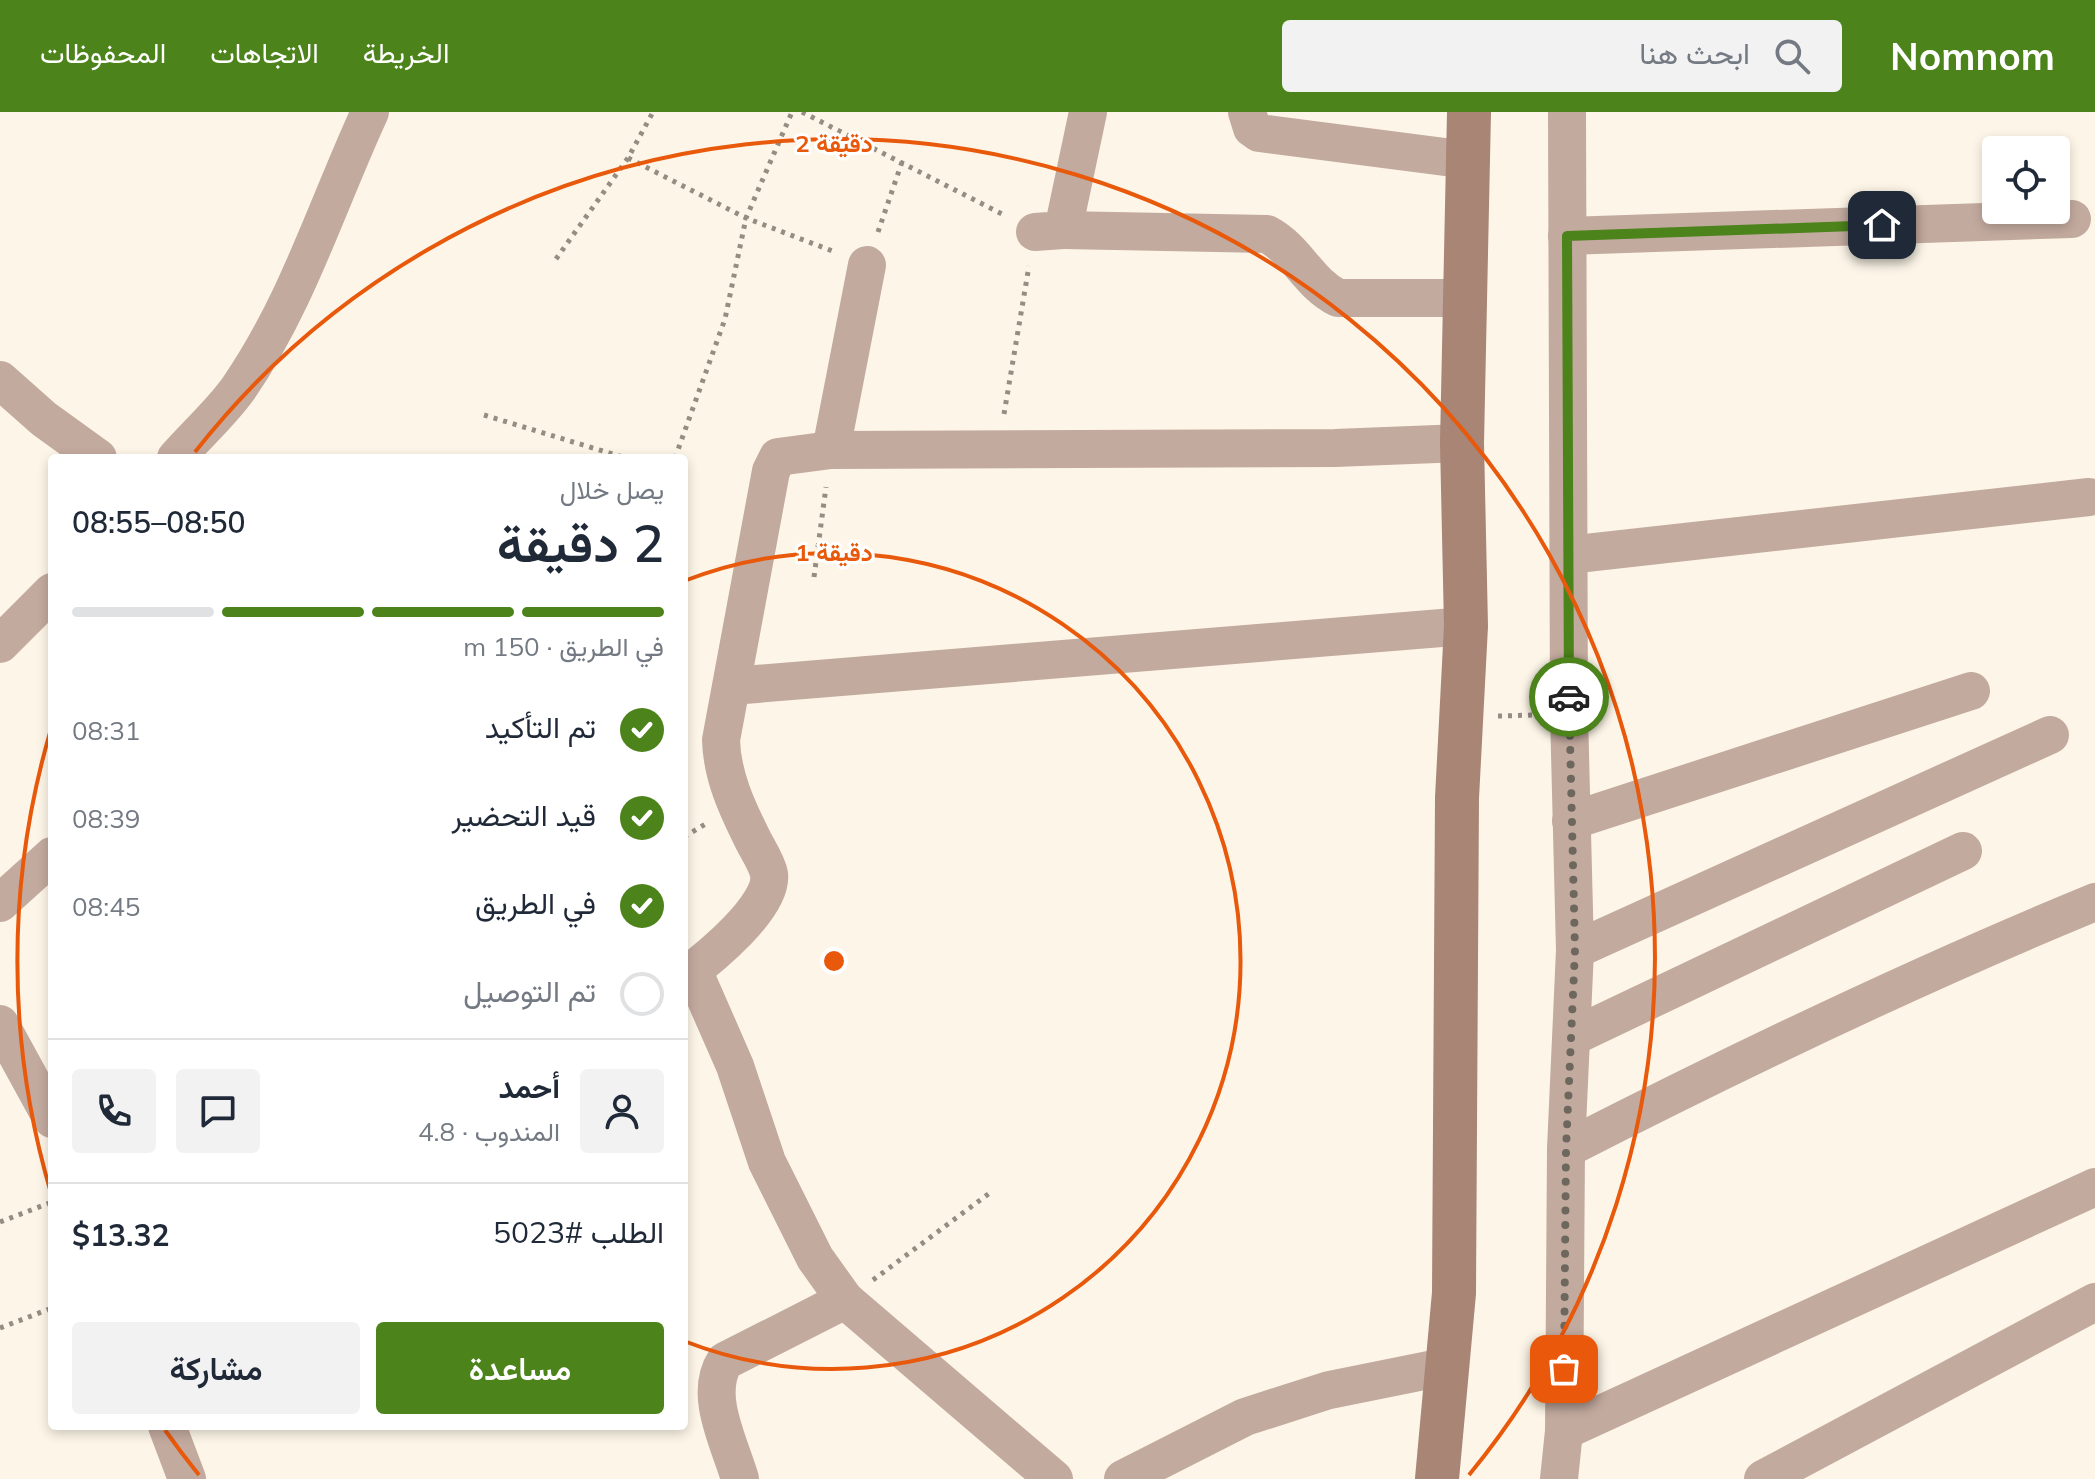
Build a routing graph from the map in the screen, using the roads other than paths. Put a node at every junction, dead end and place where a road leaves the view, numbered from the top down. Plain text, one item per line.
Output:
1 (370, 112) edge
2 (1088, 112) edge
3 (1247, 112) edge
4 (1469, 112) edge
5 (1567, 112) edge
6 (1468, 160) junction
7 (2072, 219) dead end
8 (1567, 236) junction
9 (867, 265) road end
10 (1465, 298) junction
11 (0, 380) edge
12 (1462, 443) junction
13 (831, 450) junction
14 (92, 454) edge
15 (180, 454) edge
16 (2089, 497) dead end
17 (1568, 555) junction
18 (48, 596) edge
19 (1466, 626) junction
20 (0, 644) edge
21 (732, 686) junction
22 (1971, 691) dead end
23 (2050, 735) dead end
24 (1571, 821) junction
25 (1963, 851) dead end
26 (48, 860) edge
27 (2095, 902) edge
28 (0, 903) edge
29 (1575, 950) junction
30 (689, 974) edge
31 (0, 1024) edge
32 (1572, 1037) junction
33 (48, 1112) edge
34 (1566, 1149) junction
35 (2095, 1187) edge
36 (845, 1300) junction
37 (2095, 1302) edge
38 (1448, 1366) junction
39 (168, 1430) edge
40 (1564, 1431) junction
41 (178, 1477) edge
42 (740, 1479) edge
43 (1054, 1479) edge
44 (1123, 1479) edge
45 (1437, 1479) edge
46 (1559, 1479) edge
47 (1763, 1479) edge

1 - 15 street
2 - 10 street
3 - 6 street
4 - 6 street
5 - 8 street
6 - 10 street
7 - 8 street
8 - 17 street
9 - 13 street
10 - 12 street
11 - 14 street
12 - 13 street
12 - 19 street
13 - 21 street
16 - 17 street
17 - 24 street
18 - 20 street
19 - 21 street
19 - 38 street
21 - 30 street
22 - 24 street
23 - 29 street
24 - 29 street
25 - 32 street
26 - 28 street
27 - 34 street
29 - 32 street
30 - 36 street
31 - 33 street
32 - 34 street
34 - 40 street
35 - 40 street
36 - 42 street
36 - 43 street
37 - 47 street
38 - 44 street
38 - 45 street
39 - 41 street
40 - 46 street

